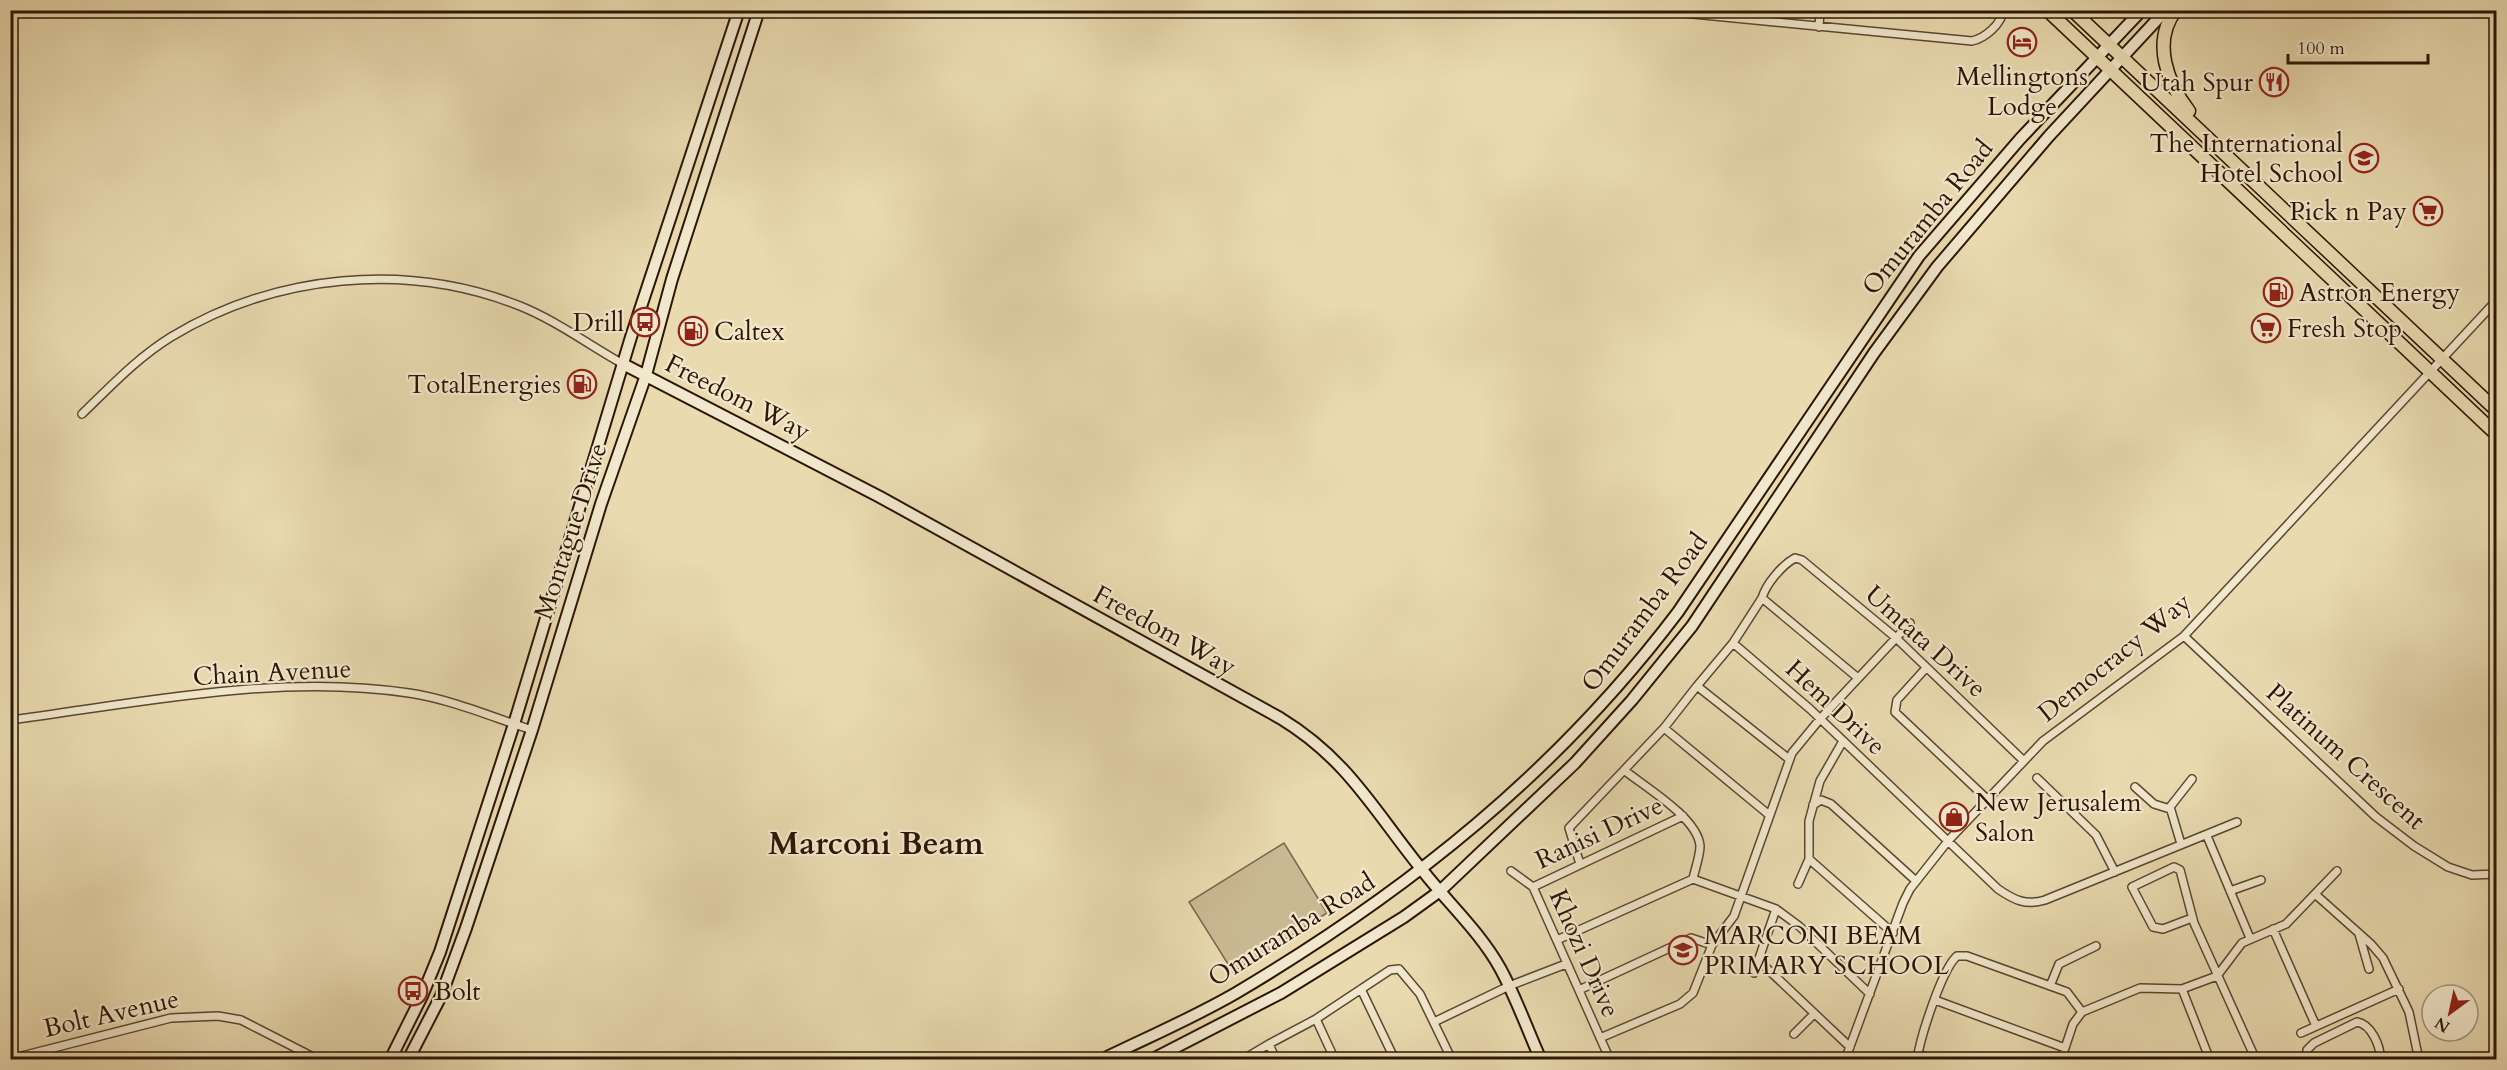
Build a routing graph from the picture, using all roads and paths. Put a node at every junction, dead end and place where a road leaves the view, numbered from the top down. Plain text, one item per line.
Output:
1 (739, 10) edge
2 (759, 10) edge
3 (1652, 10) edge
4 (1820, 10) edge
5 (2048, 10) edge
6 (2072, 10) edge
7 (2142, 10) edge
8 (2166, 10) edge
9 (2176, 10) edge
10 (2003, 13) edge
11 (1818, 27) junction
12 (2110, 45) junction
13 (2122, 57) junction
14 (2097, 59) junction
15 (2110, 70) junction
16 (2211, 140) junction
17 (2496, 301) edge
18 (2443, 360) junction
19 (623, 364) junction
20 (2431, 373) junction
21 (646, 375) junction
22 (2496, 410) edge
23 (82, 414) dead end
24 (2496, 434) edge
25 (1762, 598) junction
26 (1910, 623) dead end
27 (2184, 636) junction
28 (1895, 637) junction
29 (1732, 643) junction
30 (1926, 668) junction
31 (1858, 678) junction
32 (1696, 686) junction
33 (1820, 719) junction
34 (10, 720) edge
35 (514, 724) junction
36 (1664, 728) junction
37 (532, 730) junction
38 (1843, 741) junction
39 (1789, 759) junction
40 (2024, 761) junction
41 (1624, 770) junction
42 (2037, 778) dead end
43 (2192, 779) dead end
44 (2135, 787) dead end
45 (1987, 799) junction
46 (1813, 805) junction
47 (2170, 809) junction
48 (1768, 814) junction
49 (1683, 816) junction
50 (2237, 822) dead end
51 (2207, 836) junction
52 (1948, 841) junction
53 (2181, 843) junction
54 (1809, 859) junction
55 (1580, 864) junction
56 (1422, 870) junction
57 (1511, 871) dead end
58 (2337, 871) dead end
59 (2115, 872) junction
60 (2496, 874) edge
61 (1693, 879) junction
62 (1916, 880) junction
63 (2261, 880) dead end
64 (1798, 884) dead end
65 (1533, 887) junction
66 (1440, 891) junction
67 (2230, 891) junction
68 (2315, 894) junction
69 (1742, 895) junction
70 (1776, 909) junction
71 (2192, 918) junction
72 (2274, 929) junction
73 (1893, 933) junction
74 (2359, 934) junction
75 (2250, 939) junction
76 (1557, 940) junction
77 (1712, 945) junction
78 (2096, 946) dead end
79 (1758, 960) junction
80 (1566, 964) junction
81 (2369, 969) dead end
82 (1754, 973) dead end
83 (2217, 976) junction
84 (1509, 986) junction
85 (2050, 986) junction
86 (1361, 989) junction
87 (2182, 989) junction
88 (2398, 989) junction
89 (1579, 990) junction
90 (1870, 994) junction
91 (1935, 1000) junction
92 (2082, 1012) junction
93 (1814, 1014) junction
94 (1316, 1019) junction
95 (1434, 1022) junction
96 (2316, 1026) junction
97 (2301, 1033) dead end
98 (1794, 1034) dead end
99 (1600, 1038) junction
100 (1269, 1044) junction
101 (1850, 1047) junction
102 (2065, 1048) junction
103 (1917, 1057) edge
104 (10, 1059) edge
105 (319, 1059) edge
106 (390, 1059) edge
107 (408, 1059) edge
108 (1101, 1059) edge
109 (1151, 1059) edge
110 (1242, 1059) edge
111 (1276, 1059) edge
112 (1335, 1059) edge
113 (1395, 1059) edge
114 (1452, 1059) edge
115 (1541, 1059) edge
116 (1610, 1059) edge
117 (1845, 1059) edge
118 (1933, 1059) edge
119 (2061, 1059) edge
120 (2129, 1059) edge
121 (2146, 1059) edge
122 (2210, 1059) edge
123 (2256, 1059) edge
124 (2309, 1059) edge
125 (2380, 1059) edge
126 (2419, 1059) edge

1 - 19 main road, Montague Drive
2 - 21 main road, Montague Drive
3 - 11 street
4 - 11 street
5 - 14 main road
6 - 12 main road
7 - 12 main road, Omuramba Road
8 - 13 main road, Omuramba Road
9 - 16 main road
10 - 11 street
12 - 13 main road
12 - 14 main road, Omuramba Road
13 - 15 main road, Omuramba Road
13 - 16 main road
14 - 15 main road
14 - 56 main road, Omuramba Road
15 - 20 main road
15 - 66 main road, Omuramba Road
16 - 18 main road
17 - 18 street, Democracy Way
18 - 20 street, Democracy Way
18 - 22 main road
19 - 21 main road, Freedom Way
19 - 23 street
19 - 35 main road, Montague Drive
20 - 24 main road
20 - 27 street, Democracy Way
21 - 37 main road, Montague Drive
21 - 56 main road, Freedom Way
25 - 28 street, Umtata Drive
25 - 29 street
25 - 31 street
26 - 28 street
27 - 40 street, Democracy Way
27 - 60 street, Platinum Crescent
28 - 30 street, Umtata Drive
28 - 31 street
29 - 32 street
29 - 33 street, Hem Drive
30 - 40 street, Umtata Drive
30 - 45 street
31 - 33 street
32 - 36 street
32 - 39 street
33 - 38 street, Hem Drive
33 - 39 street
34 - 35 street, Chain Avenue
35 - 37 street, Chain Avenue
35 - 106 main road, Montague Drive
36 - 41 street
36 - 48 street
37 - 107 main road, Montague Drive
38 - 46 street
38 - 52 street, Hem Drive
39 - 48 street
40 - 45 street, Democracy Way
41 - 49 street
41 - 55 street
42 - 59 street
43 - 47 street
44 - 47 street
45 - 52 street, Democracy Way
46 - 54 street
46 - 62 street
47 - 53 street
48 - 69 street
49 - 55 street, Ranisi Drive
49 - 61 street
50 - 51 street, Hem Drive
51 - 53 street, Hem Drive
51 - 67 street
52 - 59 street, Hem Drive
52 - 62 street, Democracy Way
53 - 59 street, Hem Drive
54 - 64 street
54 - 73 street
55 - 65 street, Ranisi Drive
56 - 66 main road, Freedom Way
56 - 108 main road, Omuramba Road
57 - 65 street, Khozi Drive
58 - 68 street
61 - 69 street
61 - 76 street
62 - 73 street, Democracy Way
63 - 67 street
65 - 76 street, Khozi Drive
66 - 84 main road, Freedom Way
66 - 109 main road, Omuramba Road
67 - 75 street
68 - 72 street
68 - 74 street
69 - 70 street
69 - 77 street
70 - 79 street
70 - 90 street
71 - 71 street
71 - 83 street
72 - 75 street
72 - 96 street
73 - 90 street, Democracy Way
74 - 81 street
74 - 88 street
75 - 83 street
76 - 80 street, Khozi Drive
77 - 89 street
77 - 99 street
78 - 85 street
79 - 82 street
79 - 93 street
80 - 84 street
80 - 89 street, Khozi Drive
83 - 87 street
83 - 123 street
84 - 95 street
84 - 115 main road, Freedom Way
85 - 91 street
85 - 92 street
86 - 94 street
86 - 95 street
86 - 113 street
87 - 92 street
87 - 122 street
88 - 96 street
88 - 126 street
89 - 99 street, Khozi Drive
90 - 101 street, Democracy Way
91 - 102 street
91 - 103 street
92 - 102 street
93 - 98 street
93 - 101 street
94 - 100 street
94 - 112 street
95 - 114 street
96 - 97 street
99 - 116 street, Khozi Drive
100 - 110 street
100 - 111 street
101 - 117 street, Democracy Way
102 - 119 street
103 - 118 street
104 - 105 street, Bolt Avenue
120 - 121 street
124 - 125 street

